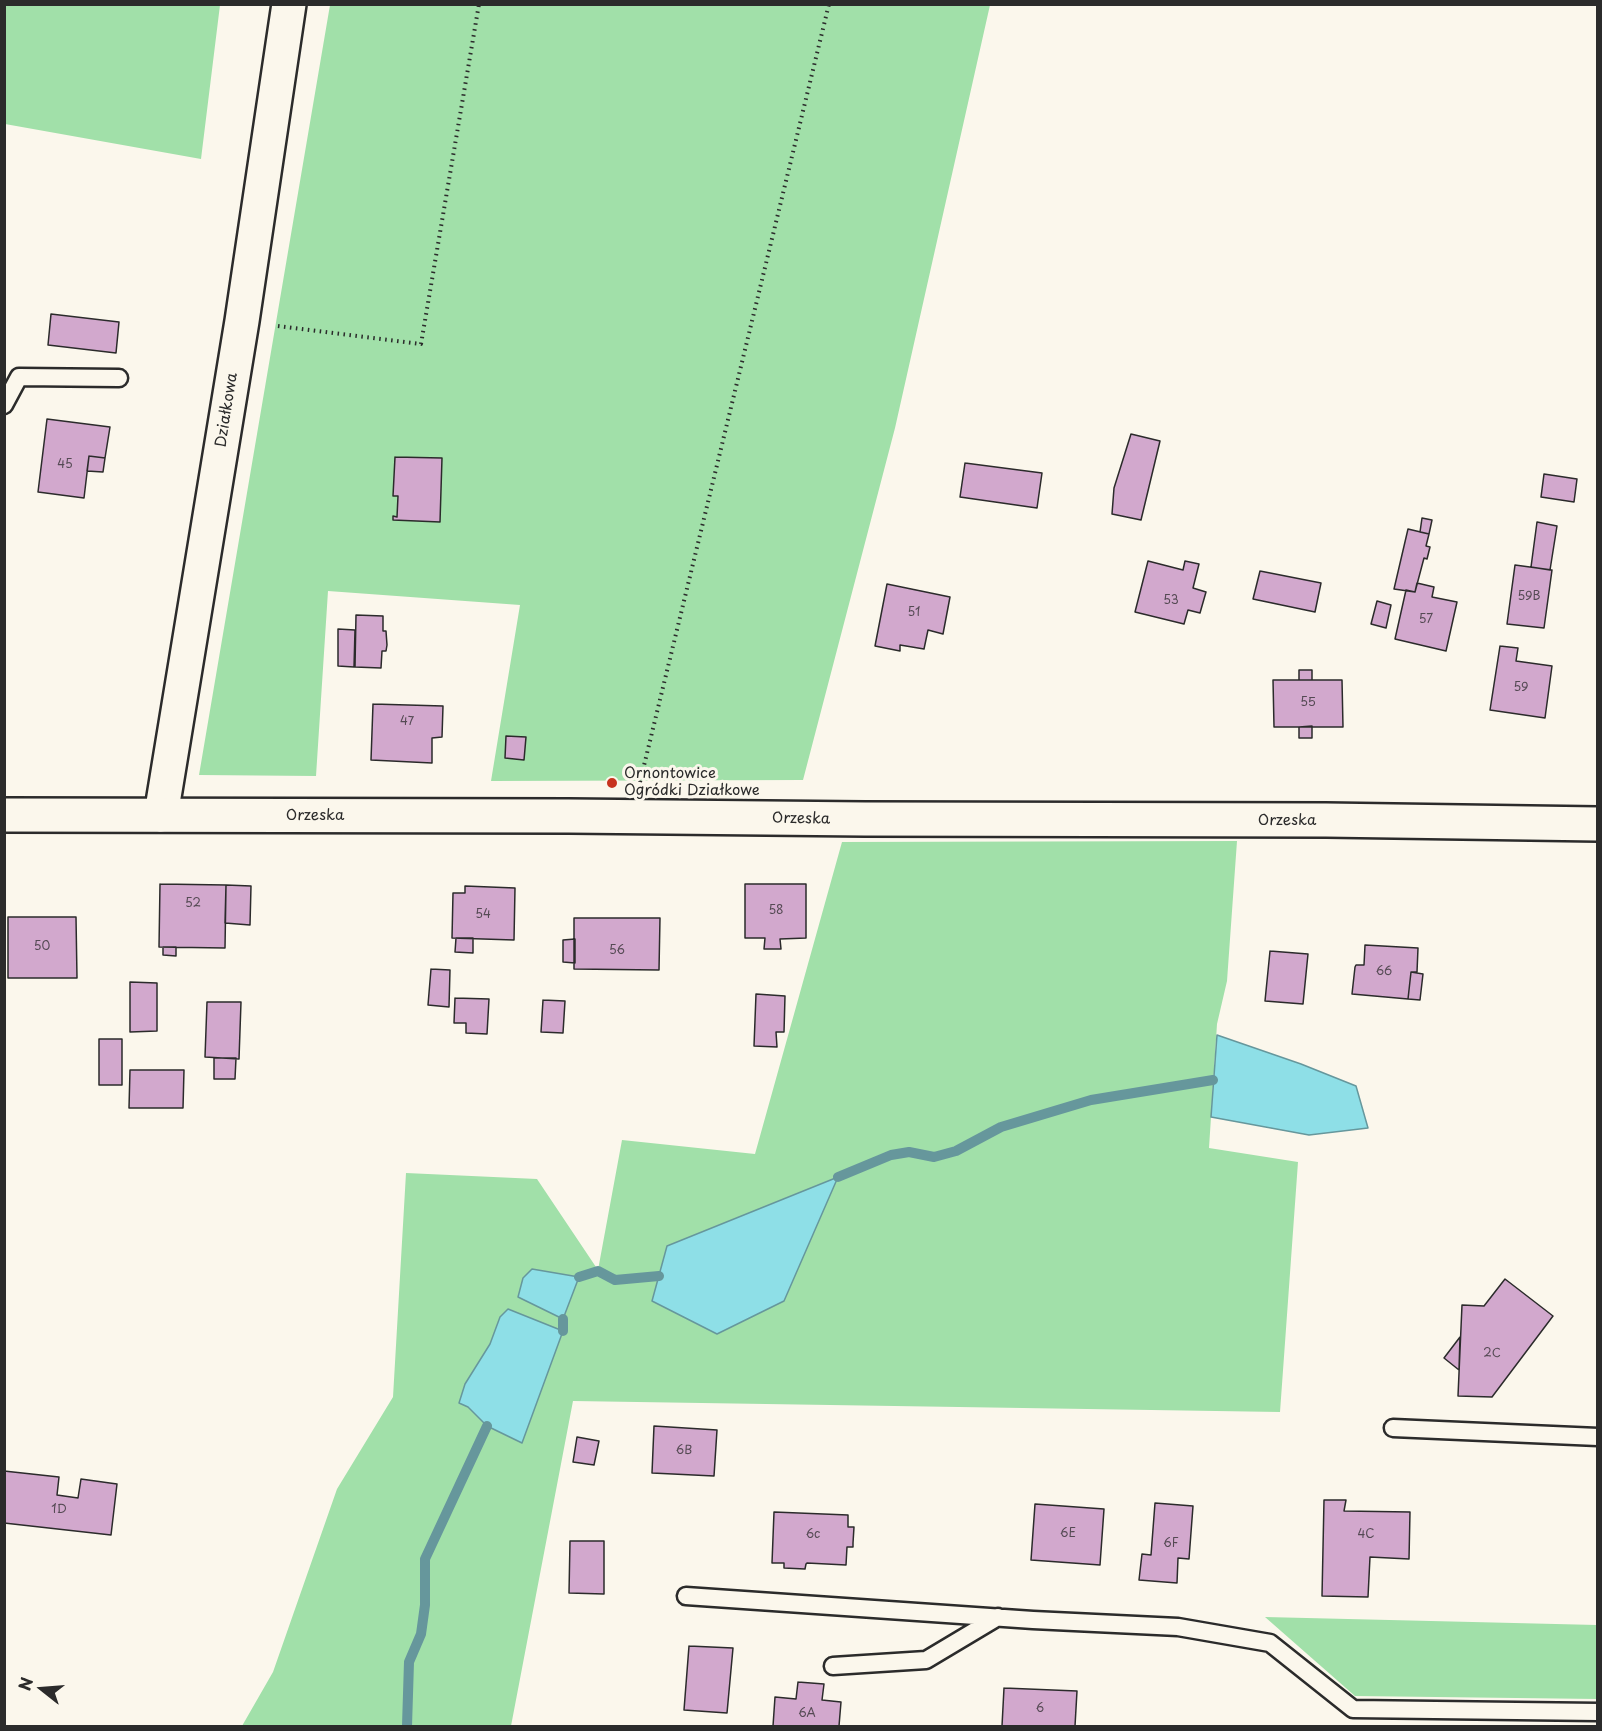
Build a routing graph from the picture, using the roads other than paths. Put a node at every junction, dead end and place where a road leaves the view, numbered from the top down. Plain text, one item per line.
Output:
1 (290, 4) edge
2 (119, 378) dead end
3 (4, 405) edge
4 (4, 815) edge
5 (161, 815) junction
6 (1598, 824) edge
7 (1393, 1428) dead end
8 (1598, 1437) edge
9 (686, 1596) dead end
10 (998, 1617) junction
11 (833, 1666) dead end
12 (1598, 1712) edge

1 - 5 street, Działkowa
2 - 3 lane
4 - 5 street, Orzeska
5 - 6 street, Orzeska
7 - 8 lane
9 - 10 lane
10 - 11 lane
10 - 12 lane

